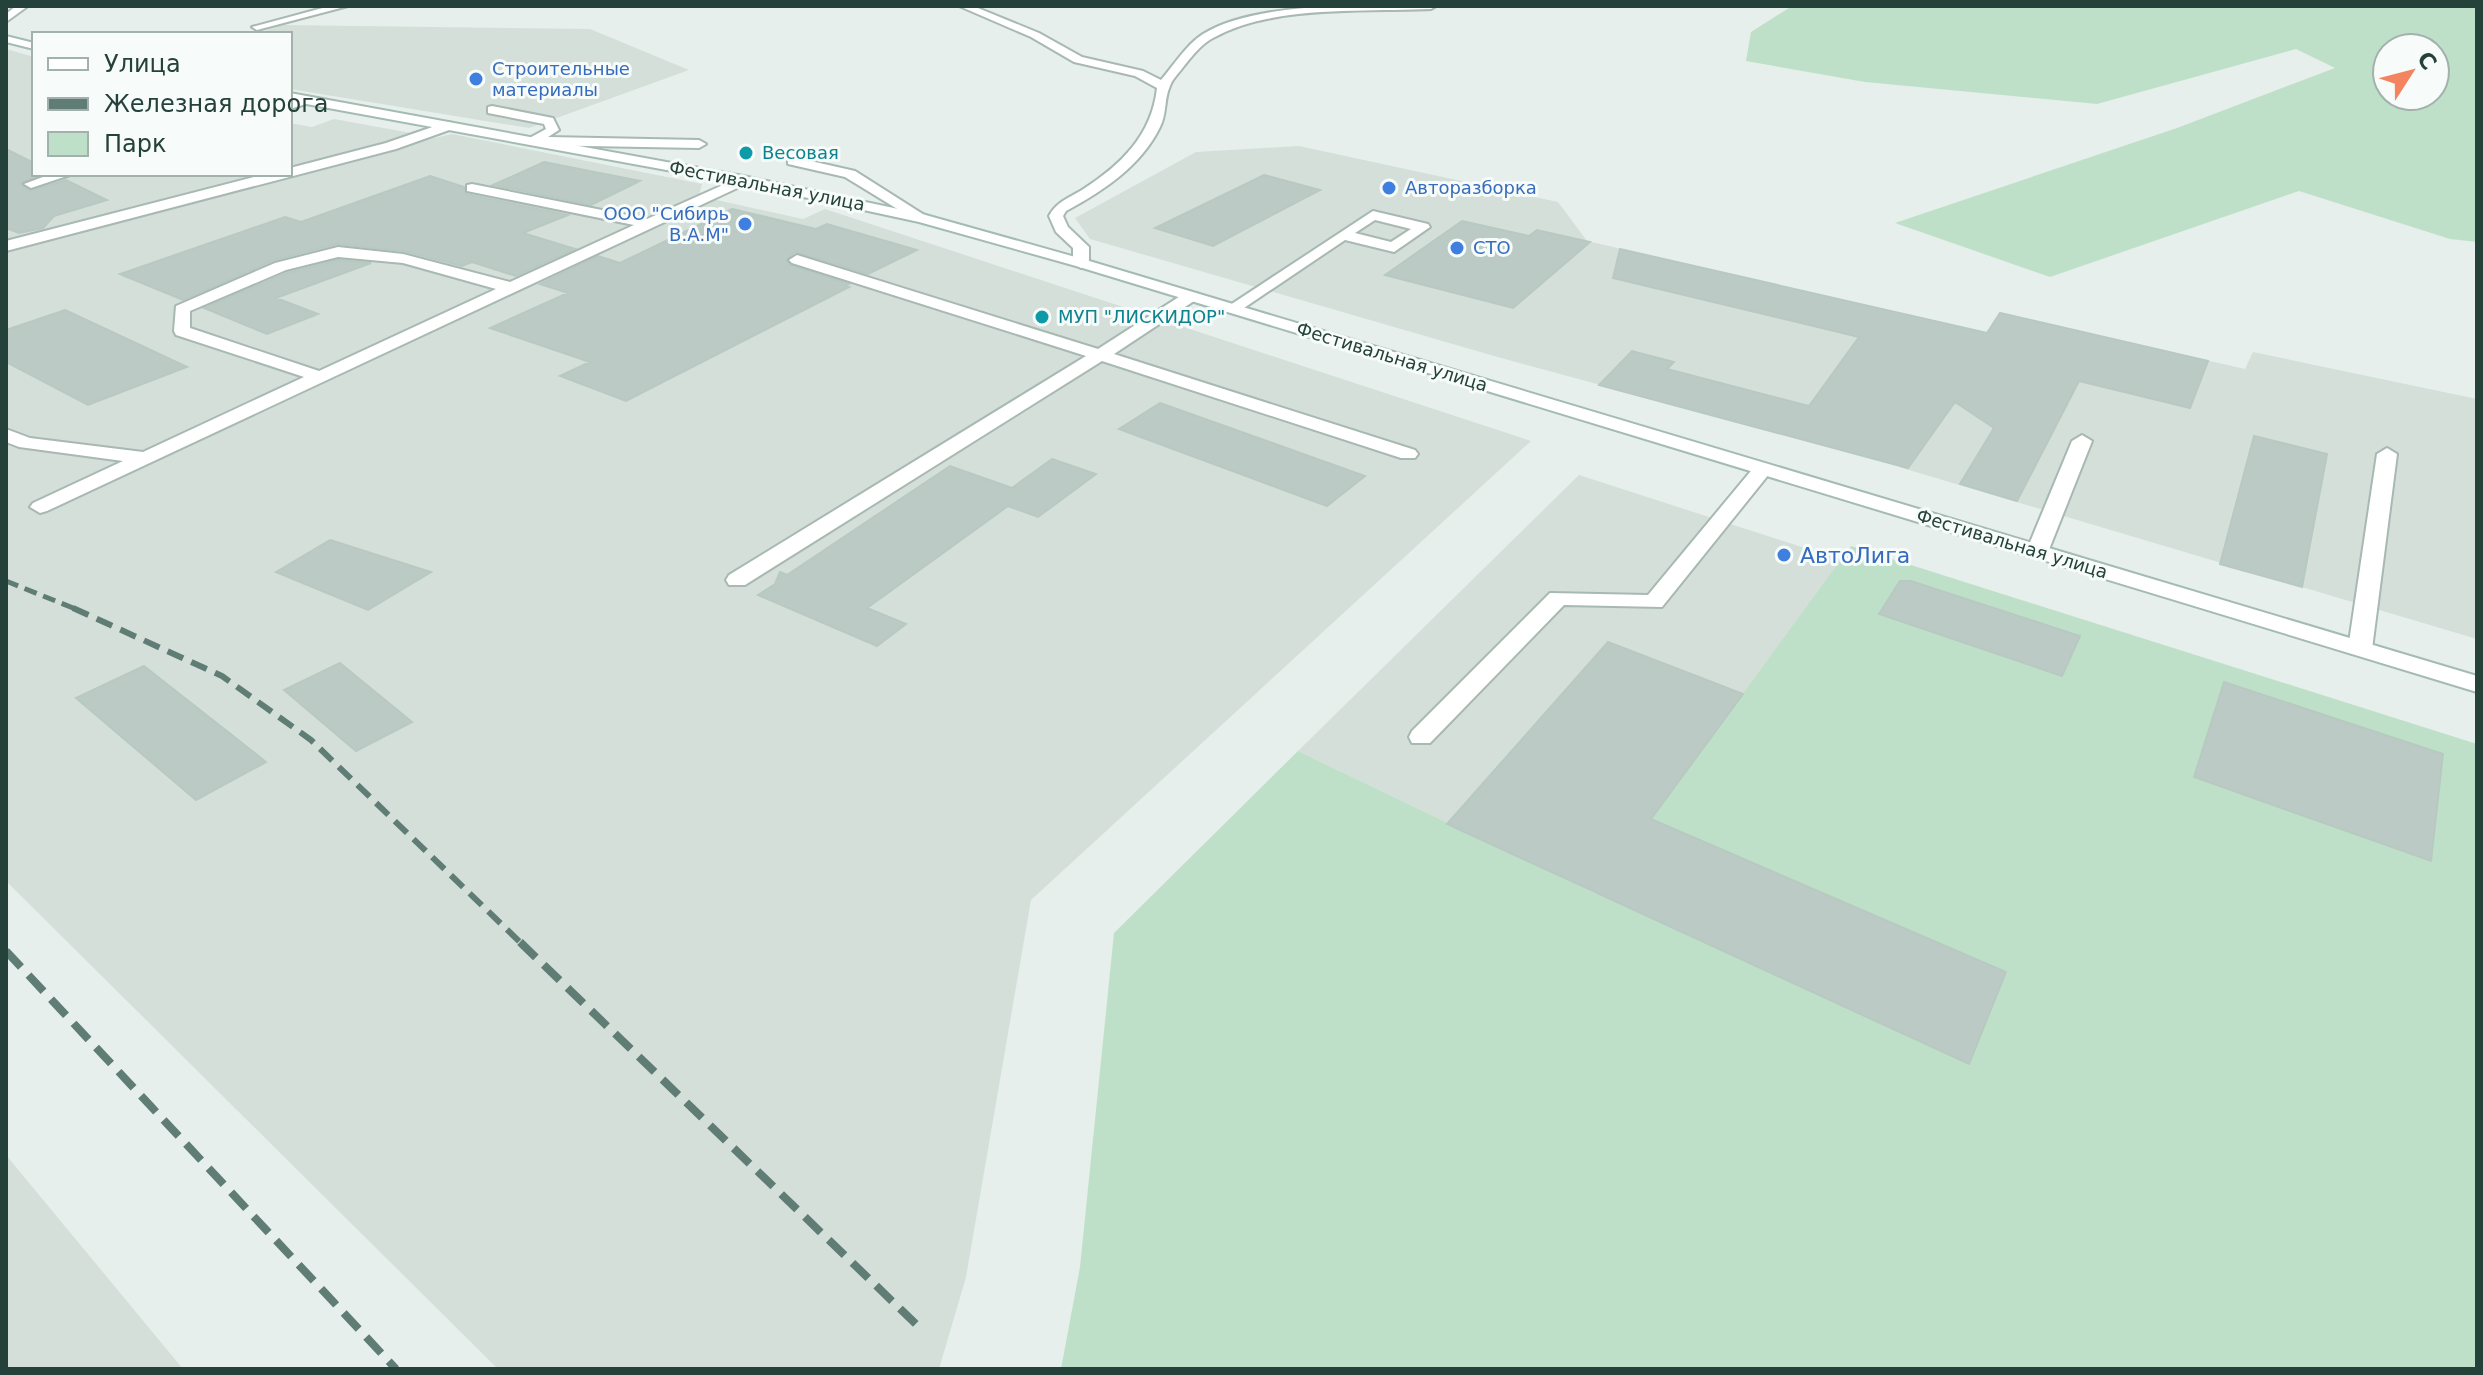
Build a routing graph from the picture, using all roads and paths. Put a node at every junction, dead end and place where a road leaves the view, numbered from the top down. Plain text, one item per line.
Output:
1 (23, 6) edge
2 (343, 6) edge
3 (964, 6) edge
4 (1431, 6) edge
5 (6, 19) edge
6 (256, 24) dead end
7 (6, 39) edge
8 (32, 46) edge
9 (1163, 86) junction
10 (295, 101) edge
11 (492, 110) dead end
12 (447, 126) junction
13 (531, 141) junction
14 (699, 144) dead end
15 (793, 161) dead end
16 (292, 171) edge
17 (59, 176) edge
18 (274, 176) edge
19 (743, 180) junction
20 (31, 184) dead end
21 (472, 188) dead end
22 (922, 218) junction
23 (649, 224) junction
24 (1343, 235) dead end
25 (6, 246) edge
26 (797, 260) dead end
27 (1081, 263) junction
28 (512, 288) junction
29 (1191, 296) junction
30 (1232, 309) junction
31 (1100, 355) junction
32 (320, 377) junction
33 (6, 435) edge
34 (2082, 441) dead end
35 (1408, 454) dead end
36 (2387, 454) dead end
37 (145, 458) junction
38 (1762, 470) junction
39 (40, 507) dead end
40 (2037, 552) junction
41 (737, 580) dead end
42 (2360, 649) junction
43 (2477, 684) edge
44 (1421, 737) dead end

1 - 5 main road
2 - 6 main road
3 - 9 main road
4 - 9 main road
7 - 8 main road
9 - 27 main road
10 - 12 main road, Фестивальная улица
11 - 13 main road
12 - 13 main road, Фестивальная улица
12 - 16 main road
13 - 14 main road
13 - 19 main road, Фестивальная улица
15 - 22 main road
17 - 20 main road
18 - 25 main road
19 - 22 main road, Фестивальная улица
19 - 23 main road
21 - 23 main road
22 - 27 main road, Фестивальная улица
23 - 28 main road
24 - 30 main road
26 - 31 main road
27 - 29 main road, Фестивальная улица
28 - 32 main road
28 - 32 main road
29 - 30 main road, Фестивальная улица
29 - 31 main road
30 - 38 main road, Фестивальная улица
31 - 35 main road
31 - 41 main road
32 - 37 main road
33 - 37 main road
34 - 40 main road
36 - 42 main road
37 - 39 main road
38 - 40 main road, Фестивальная улица
38 - 44 main road
40 - 42 main road, Фестивальная улица
42 - 43 main road, Фестивальная улица

